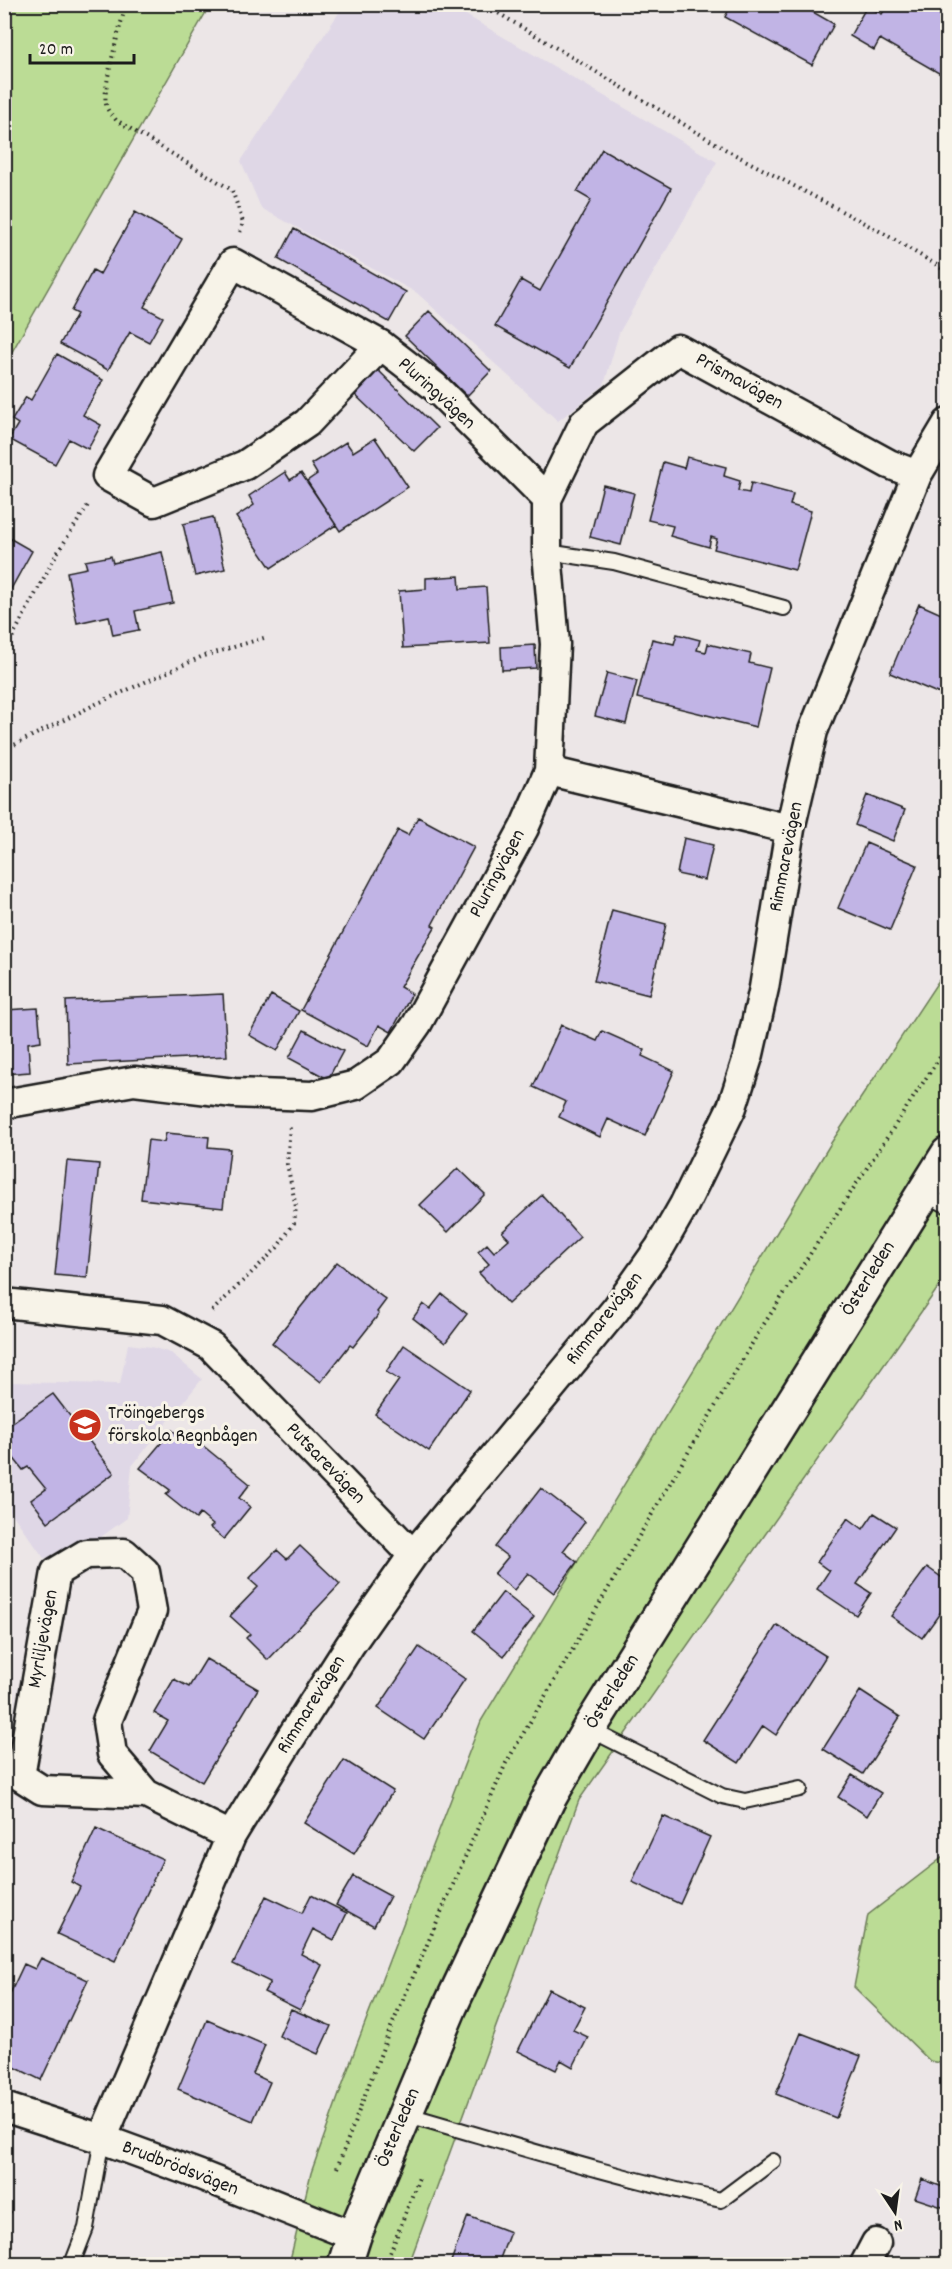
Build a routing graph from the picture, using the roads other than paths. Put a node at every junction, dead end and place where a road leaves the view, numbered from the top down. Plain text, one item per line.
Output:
1 (381, 345) junction
2 (948, 423) edge
3 (917, 475) junction
4 (547, 499) junction
5 (548, 552) junction
6 (784, 608) dead end
7 (549, 771) junction
8 (790, 829) junction
9 (4, 1104) edge
10 (948, 1154) edge
11 (935, 1199) edge
12 (4, 1303) edge
13 (413, 1555) junction
14 (589, 1729) junction
15 (800, 1789) dead end
16 (146, 1794) junction
17 (231, 1836) junction
18 (4, 2107) edge
19 (405, 2114) junction
20 (102, 2139) junction
21 (773, 2161) dead end
22 (349, 2250) edge
23 (72, 2265) edge

1 - 1 street, Pluringvägen
1 - 4 street, Pluringvägen
2 - 3 street, Rimmarevägen
3 - 4 street, Prismavägen
3 - 8 street, Rimmarevägen
4 - 5 street, Pluringvägen
5 - 6 lane
5 - 7 street, Pluringvägen
7 - 8 street
7 - 9 street, Pluringvägen
8 - 13 street, Rimmarevägen
10 - 11 street, Österleden
11 - 14 street, Österleden
12 - 13 street, Putsarevägen
13 - 17 street, Rimmarevägen
14 - 15 lane
14 - 19 street, Österleden
16 - 16 street, Myrliljevägen
16 - 17 street, Myrliljevägen
17 - 20 street, Rimmarevägen
18 - 20 street, Brudbrödsvägen
19 - 21 lane
19 - 22 street, Österleden
20 - 22 street, Brudbrödsvägen
20 - 23 lane

